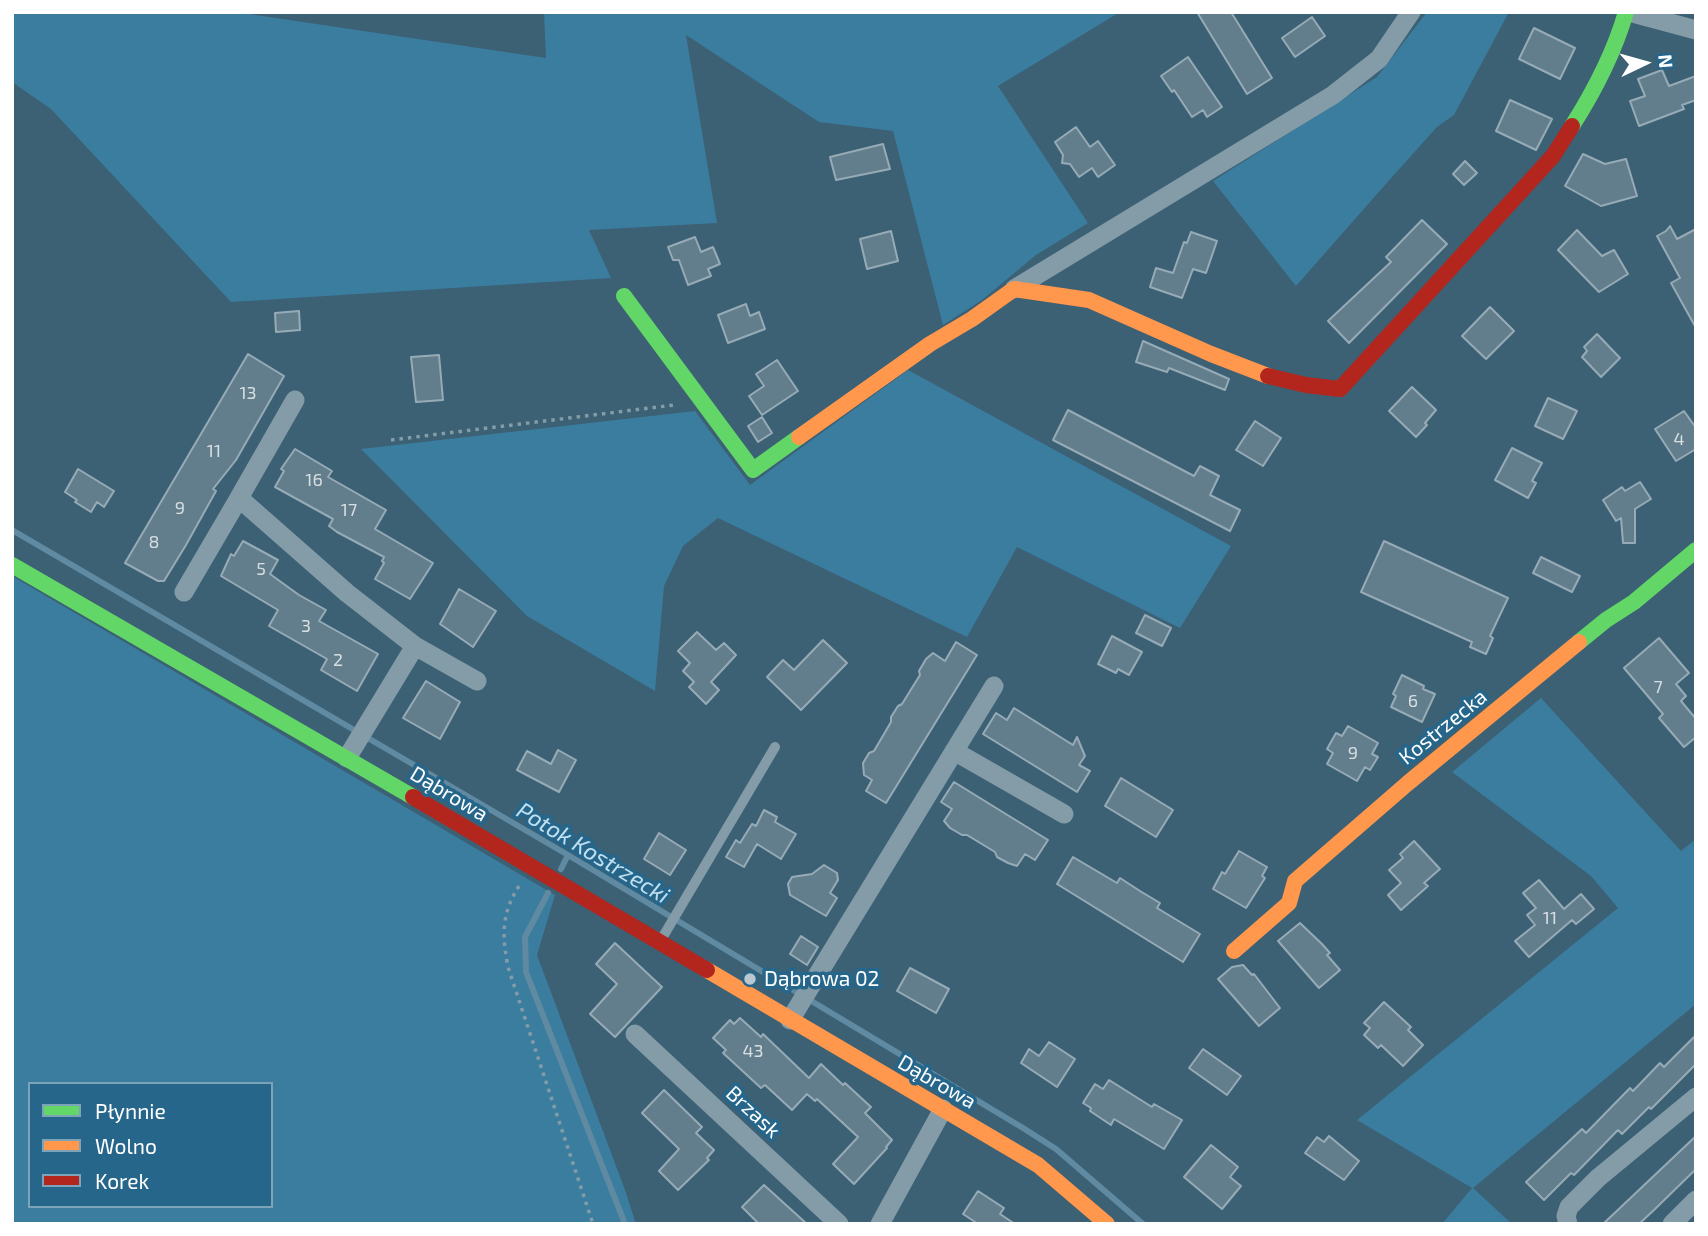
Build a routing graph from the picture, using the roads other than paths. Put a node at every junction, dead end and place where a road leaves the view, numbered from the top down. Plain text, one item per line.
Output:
1 (1411, 12) edge
2 (1628, 12) edge
3 (1696, 30) edge
4 (1014, 289) junction
5 (624, 296) dead end
6 (295, 400) dead end
7 (239, 498) junction
8 (1696, 550) edge
9 (12, 565) edge
10 (184, 592) dead end
11 (415, 646) junction
12 (477, 681) dead end
13 (994, 686) dead end
14 (775, 747) dead end
15 (954, 751) junction
16 (351, 752) junction
17 (1064, 814) dead end
18 (659, 943) junction
19 (1234, 951) dead end
20 (799, 1004) junction
21 (635, 1034) dead end
22 (1696, 1097) edge
23 (943, 1109) junction
24 (1696, 1200) edge
25 (839, 1224) edge
26 (880, 1224) edge
27 (1107, 1224) edge
28 (1568, 1224) edge
29 (1672, 1224) edge

1 - 4 street
2 - 3 street
2 - 4 street
4 - 5 street
6 - 7 street
7 - 10 street
7 - 11 street
8 - 19 street, Kostrzecka
9 - 16 street, Dąbrowa
11 - 12 street
11 - 16 street
13 - 15 street
14 - 18 lane
15 - 17 street
15 - 20 street
16 - 18 street, Dąbrowa
18 - 20 street, Dąbrowa
20 - 23 street, Dąbrowa
21 - 25 street, Brzask
22 - 28 street
23 - 26 street
23 - 27 street, Dąbrowa
24 - 29 street

